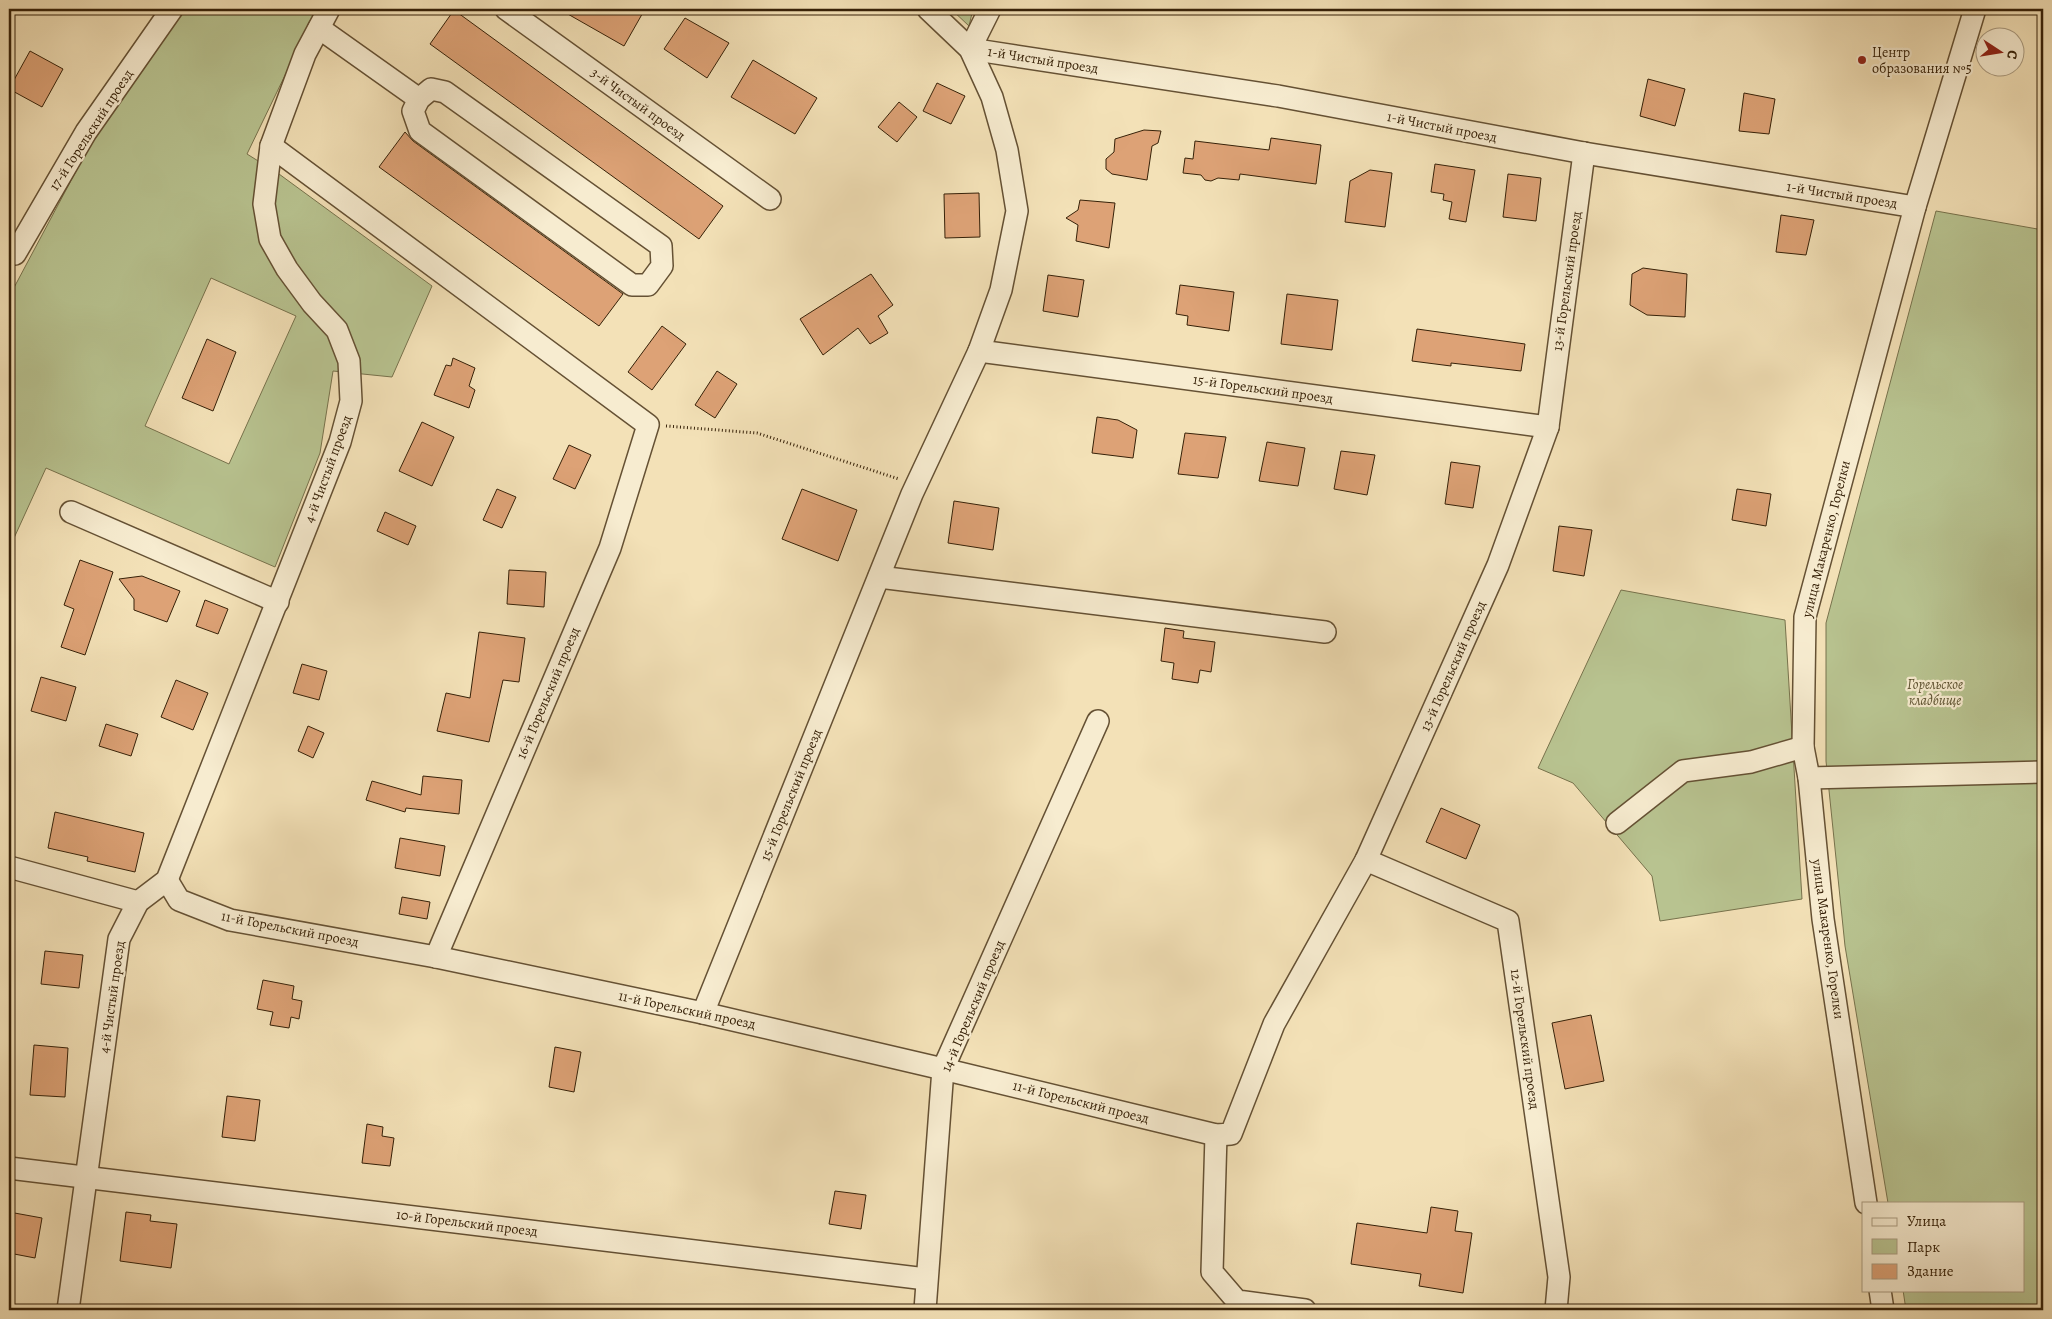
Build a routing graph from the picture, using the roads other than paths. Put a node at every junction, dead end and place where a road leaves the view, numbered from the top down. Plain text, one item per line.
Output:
1 (172, 9) edge
2 (329, 9) edge
3 (506, 9) edge
4 (928, 9) edge
5 (990, 9) edge
6 (1975, 9) edge
7 (318, 28) junction
8 (970, 49) junction
9 (419, 99) junction
10 (271, 146) junction
11 (1584, 153) junction
12 (770, 199) dead end
13 (1915, 207) junction
14 (15, 254) dead end
15 (978, 351) junction
16 (1548, 427) junction
17 (71, 512) dead end
18 (879, 577) junction
19 (278, 602) junction
20 (1324, 632) dead end
21 (1098, 721) dead end
22 (1803, 747) junction
23 (2043, 772) edge
24 (1809, 778) junction
25 (1617, 823) dead end
26 (1366, 860) junction
27 (9, 867) edge
28 (167, 880) junction
29 (138, 902) junction
30 (436, 957) junction
31 (703, 1013) junction
32 (943, 1068) junction
33 (1216, 1135) junction
34 (9, 1168) edge
35 (87, 1177) junction
36 (1866, 1202) edge
37 (926, 1279) junction
38 (1880, 1292) edge
39 (68, 1310) edge
40 (924, 1310) edge
41 (1305, 1310) edge
42 (1556, 1310) edge
43 (1883, 1310) edge

1 - 14 street, 17-й Горельский проезд
2 - 7 street, 4-й Чистый проезд
3 - 12 street, 3-й Чистый проезд
4 - 8 street, 15-й Горельский проезд
5 - 8 street
6 - 13 street, улица Макаренко, Горелки
7 - 9 street
7 - 10 street, 4-й Чистый проезд
8 - 11 street, 1-й Чистый проезд
8 - 15 street, 15-й Горельский проезд
9 - 9 street
10 - 19 street, 4-й Чистый проезд
10 - 30 street, 16-й Горельский проезд
11 - 13 street, 1-й Чистый проезд
11 - 16 street, 13-й Горельский проезд
13 - 22 street, улица Макаренко, Горелки
15 - 16 street, 15-й Горельский проезд
15 - 18 street, 15-й Горельский проезд
16 - 26 street, 13-й Горельский проезд
17 - 19 street
18 - 20 street
18 - 31 street, 15-й Горельский проезд
19 - 28 street, 4-й Чистый проезд
21 - 32 street, 14-й Горельский проезд
22 - 24 street, улица Макаренко, Горелки
22 - 25 street
23 - 24 street
24 - 36 street, улица Макаренко, Горелки
26 - 33 street, 13-й Горельский проезд
26 - 42 street, 12-й Горельский проезд
27 - 29 street
28 - 29 street, 4-й Чистый проезд
28 - 30 street, 11-й Горельский проезд
29 - 35 street, 4-й Чистый проезд
30 - 31 street, 11-й Горельский проезд
31 - 32 street, 11-й Горельский проезд
32 - 33 street, 11-й Горельский проезд
32 - 37 street, 14-й Горельский проезд
33 - 41 street
34 - 35 street, 10-й Горельский проезд
35 - 37 street, 10-й Горельский проезд
35 - 39 street, 4-й Чистый проезд
37 - 40 street, 14-й Горельский проезд
38 - 43 street

